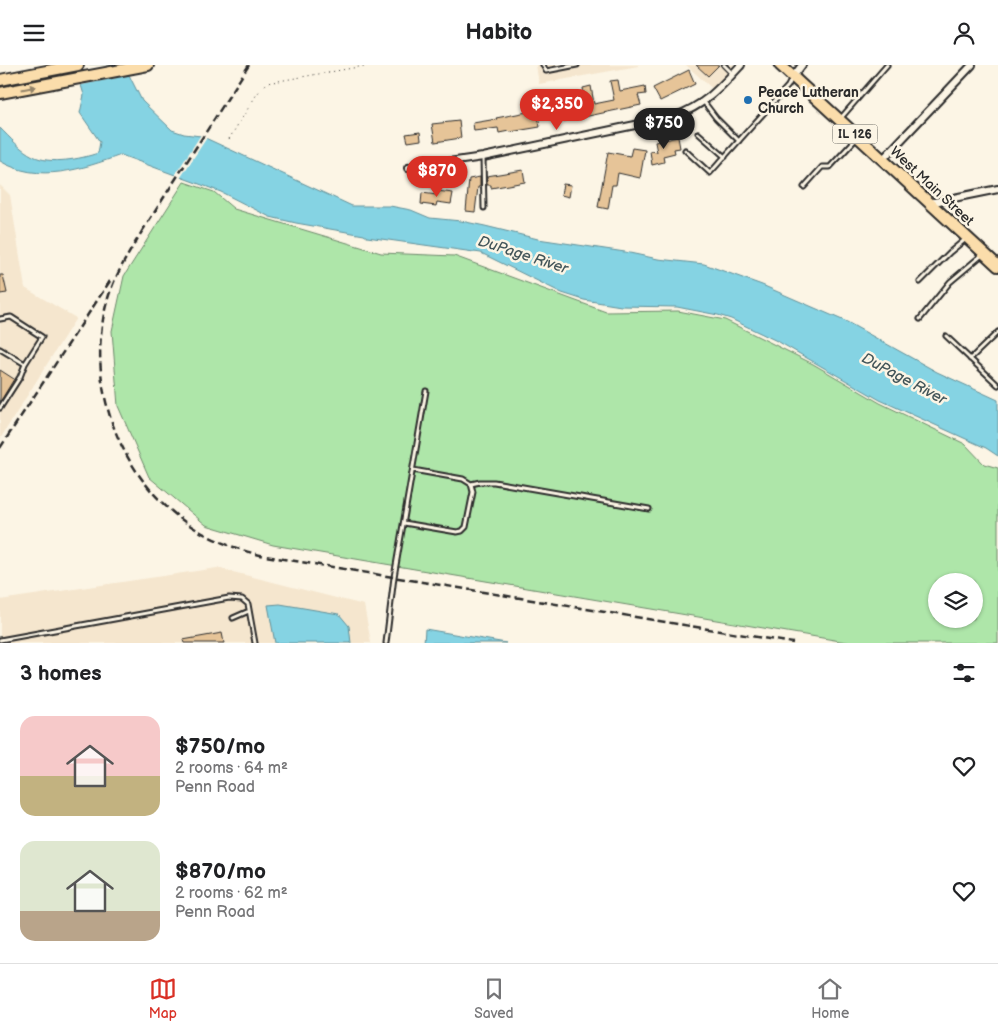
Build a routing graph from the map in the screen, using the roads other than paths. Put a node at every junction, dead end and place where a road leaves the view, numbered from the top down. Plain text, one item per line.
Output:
1 (78, 65) edge
2 (148, 65) edge
3 (543, 65) edge
4 (577, 65) edge
5 (724, 65) edge
6 (741, 65) edge
7 (780, 65) edge
8 (802, 65) edge
9 (887, 65) edge
10 (972, 65) edge
11 (733, 74) junction
12 (793, 77) junction
13 (0, 80) edge
14 (0, 93) edge
15 (704, 101) junction
16 (840, 120) junction
17 (698, 133) dead end
18 (858, 136) junction
19 (739, 141) junction
20 (685, 150) dead end
21 (483, 157) junction
22 (725, 157) junction
23 (883, 159) junction
24 (408, 168) dead end
25 (804, 187) dead end
26 (998, 189) edge
27 (929, 203) junction
28 (484, 208) dead end
29 (967, 238) junction
30 (984, 253) junction
31 (998, 266) edge
32 (920, 283) dead end
33 (0, 319) edge
34 (920, 319) dead end
35 (998, 332) edge
36 (946, 336) dead end
37 (0, 349) edge
38 (970, 359) junction
39 (25, 364) junction
40 (998, 385) edge
41 (426, 391) dead end
42 (0, 408) edge
43 (413, 469) junction
44 (471, 484) junction
45 (649, 509) dead end
46 (404, 523) junction
47 (249, 611) junction
48 (233, 618) dead end
49 (0, 640) edge
50 (254, 643) edge
51 (386, 643) edge

1 - 13 main road
14 -> 2 main road
3 - 4 lane
5 - 11 lane
6 - 11 street
7 - 12 main road, West Main Street / IL 126
8 - 12 street
9 - 16 lane
10 - 23 street
11 - 15 street
12 - 16 main road, West Main Street / IL 126
12 - 19 lane
15 - 19 lane
15 - 21 street
16 - 18 main road, West Main Street / IL 126
17 - 22 lane
18 - 23 main road, West Main Street / IL 126
18 - 25 lane
19 - 22 lane
20 - 22 lane
21 - 24 street
21 - 28 lane
23 - 27 main road, West Main Street / IL 126
26 - 27 street
27 - 29 main road, West Main Street / IL 126
29 - 30 main road, West Main Street / IL 126
29 - 32 lane
30 - 31 main road, West Main Street / IL 126
30 - 34 lane
33 - 39 lane
35 - 38 lane
36 - 38 lane
37 - 39 lane
38 - 40 lane
39 - 42 lane
41 - 43 lane
43 - 44 lane
43 - 46 lane
44 - 45 lane
44 - 46 lane
46 - 51 lane
47 - 48 lane
47 - 49 lane
47 - 50 lane

